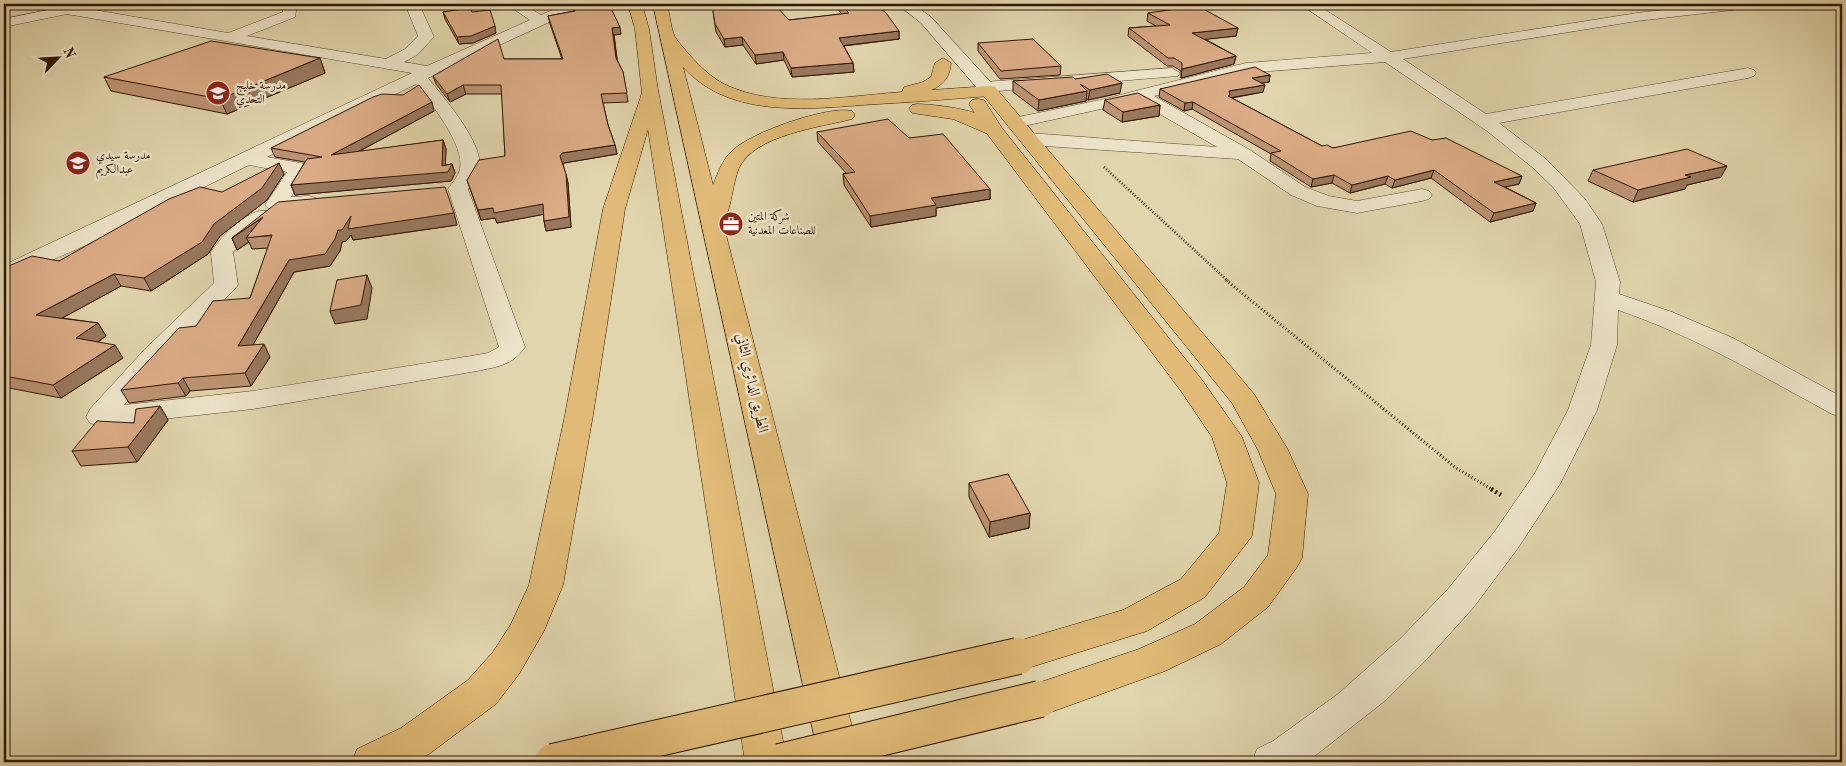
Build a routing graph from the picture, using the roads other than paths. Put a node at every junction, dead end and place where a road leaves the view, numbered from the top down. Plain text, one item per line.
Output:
1 (102, 4) edge
2 (290, 4) edge
3 (412, 4) edge
4 (513, 4) edge
5 (577, 4) edge
6 (635, 4) edge
7 (660, 4) edge
8 (899, 4) edge
9 (904, 4) edge
10 (1308, 4) edge
11 (1749, 4) edge
12 (60, 8) edge
13 (23, 11) edge
14 (540, 20) junction
15 (4, 23) edge
16 (913, 29) dead end
17 (231, 37) junction
18 (670, 41) junction
19 (931, 49) dead end
20 (1388, 57) junction
21 (387, 65) junction
22 (1246, 68) junction
23 (423, 73) junction
24 (1748, 73) dead end
25 (971, 86) junction
26 (650, 90) junction
27 (1139, 95) junction
28 (878, 105) junction
29 (1483, 120) junction
30 (1013, 131) junction
31 (1242, 154) junction
32 (246, 159) junction
33 (1422, 194) dead end
34 (325, 201) edge
35 (276, 205) junction
36 (713, 224) junction
37 (4, 274) edge
38 (1610, 299) junction
39 (1842, 408) edge
40 (372, 762) edge
41 (552, 762) edge
42 (766, 762) edge
43 (780, 762) edge
44 (842, 762) edge
45 (1272, 762) edge

1 - 12 street
2 - 17 street
3 - 21 street
4 - 14 street
5 - 14 street
6 - 26 main road
7 - 18 main road, الطريق الدائري الثاني
8 - 16 street
9 - 25 street
10 - 20 street
11 - 20 street
12 - 13 street
12 - 17 street
13 - 15 street
14 - 23 street
17 - 21 street
18 - 28 main road
18 - 36 main road, الطريق الدائري الثاني
19 - 25 street
20 - 22 street
20 - 29 street
21 - 23 street
22 - 25 street
22 - 27 street
23 - 32 street
23 - 35 street
24 - 29 street
25 - 28 main road
25 - 28 main road
25 - 30 main road
26 - 40 main road
26 - 42 main road
27 - 30 street
27 - 31 street
28 - 30 main road
28 - 36 main road
29 - 38 street
30 - 31 street
30 - 41 main road, bridge
30 - 43 main road, bridge
31 - 33 street
32 - 35 street
32 - 37 street
34 - 35 street
36 - 44 main road, الطريق الدائري الثاني
38 - 39 street
38 - 45 street

